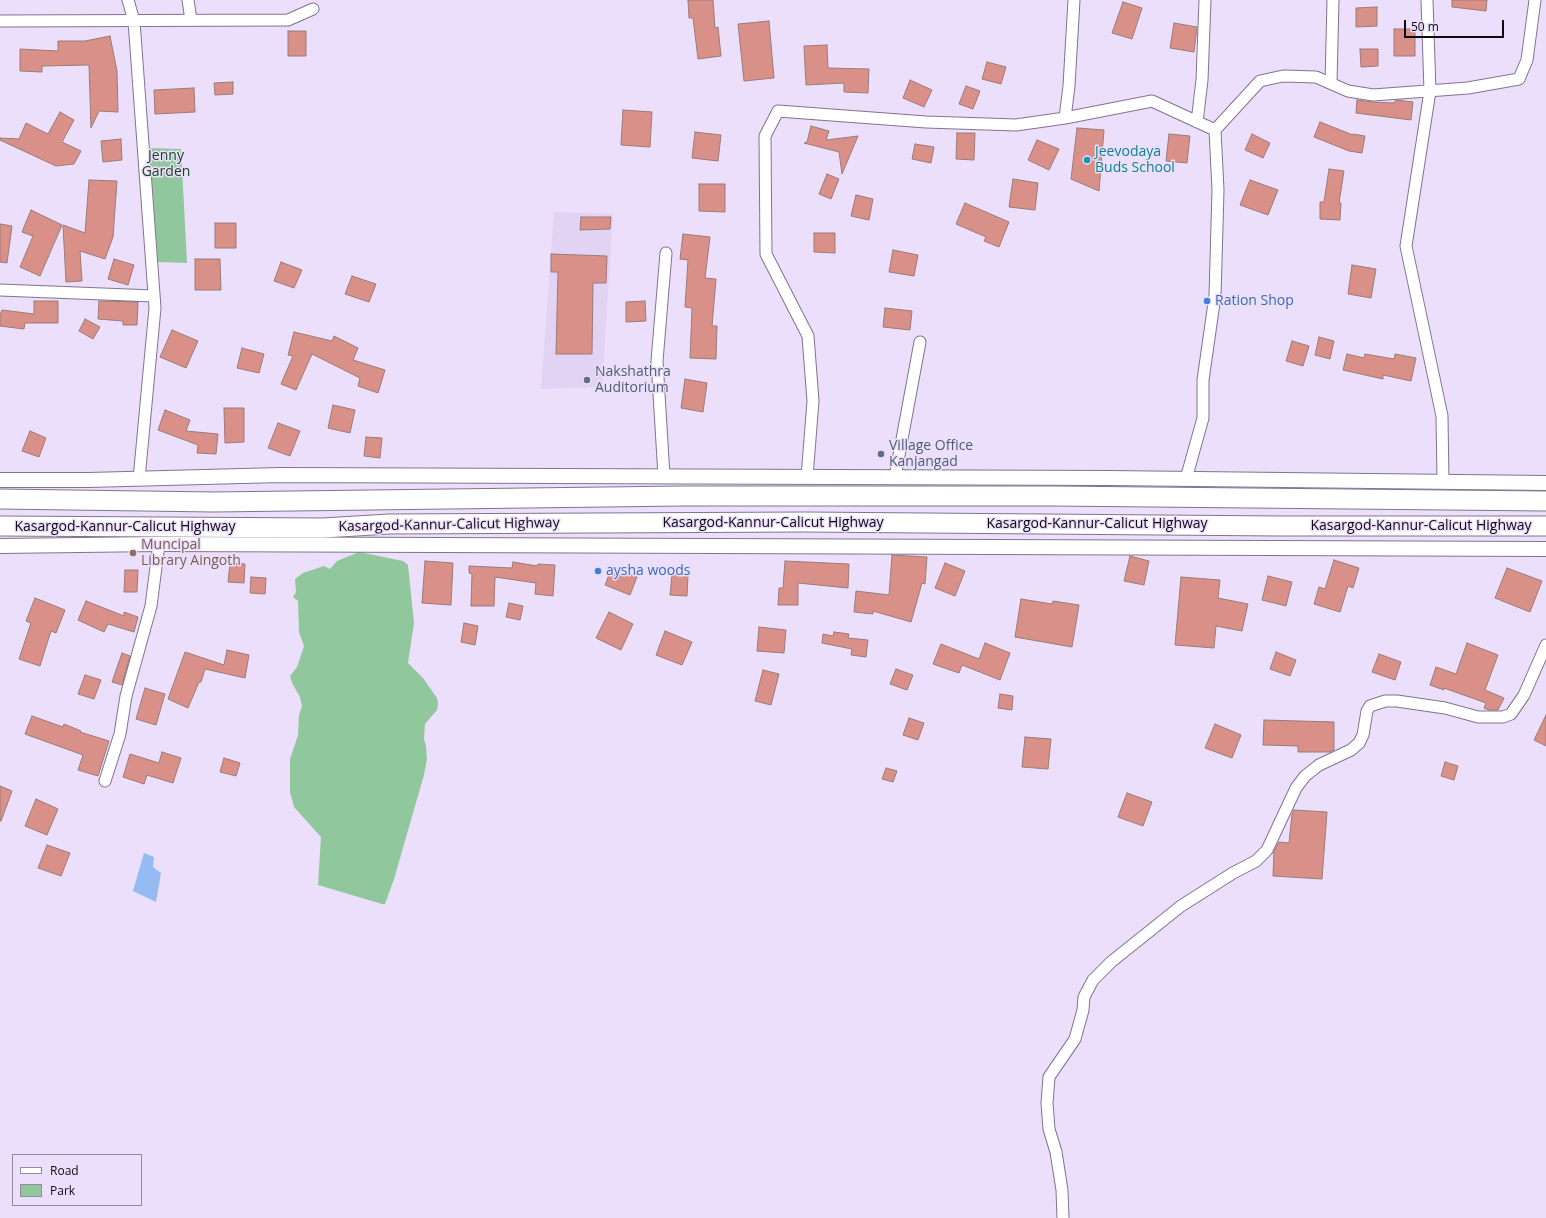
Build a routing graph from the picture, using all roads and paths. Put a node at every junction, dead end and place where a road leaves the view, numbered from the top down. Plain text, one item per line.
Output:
1 (128, 0) edge
2 (188, 0) edge
3 (1074, 0) edge
4 (1205, 0) edge
5 (1333, 0) edge
6 (1427, 0) edge
7 (1535, 0) edge
8 (313, 9) dead end
9 (191, 20) junction
10 (0, 21) edge
11 (134, 21) junction
12 (1331, 83) junction
13 (1430, 91) junction
14 (1065, 118) junction
15 (1197, 122) junction
16 (1215, 130) junction
17 (666, 253) dead end
18 (0, 290) edge
19 (154, 296) junction
20 (920, 342) dead end
21 (664, 476) junction
22 (807, 477) junction
23 (895, 477) junction
24 (139, 479) junction
25 (1186, 479) junction
26 (0, 480) edge
27 (1443, 482) junction
28 (1546, 483) edge
29 (0, 499) edge
30 (1546, 501) edge
31 (0, 526) edge
32 (1546, 526) edge
33 (159, 544) junction
34 (0, 546) edge
35 (1546, 549) edge
36 (1546, 645) edge
37 (105, 781) dead end
38 (1063, 1218) edge

1 - 11 street
2 - 9 street
3 - 14 street
4 - 15 street
5 - 12 street
6 - 13 street
7 - 13 street
8 - 9 street
9 - 11 street
10 - 11 street
11 - 19 street
12 - 13 street
12 - 16 street
13 - 27 street
14 - 15 street
14 - 22 street
15 - 16 street
16 - 25 street
17 - 21 street
18 - 19 street
19 - 24 street
20 - 23 street
21 - 22 street
21 - 24 street
22 - 23 street
23 - 25 street
24 - 26 street
25 - 27 street
27 - 28 street
29 - 30 highway, Kasargod-Kannur-Calicut Highway
31 - 32 highway, Kasargod-Kannur-Calicut Highway
33 - 34 street
33 - 35 street
33 - 37 street
36 - 38 street

